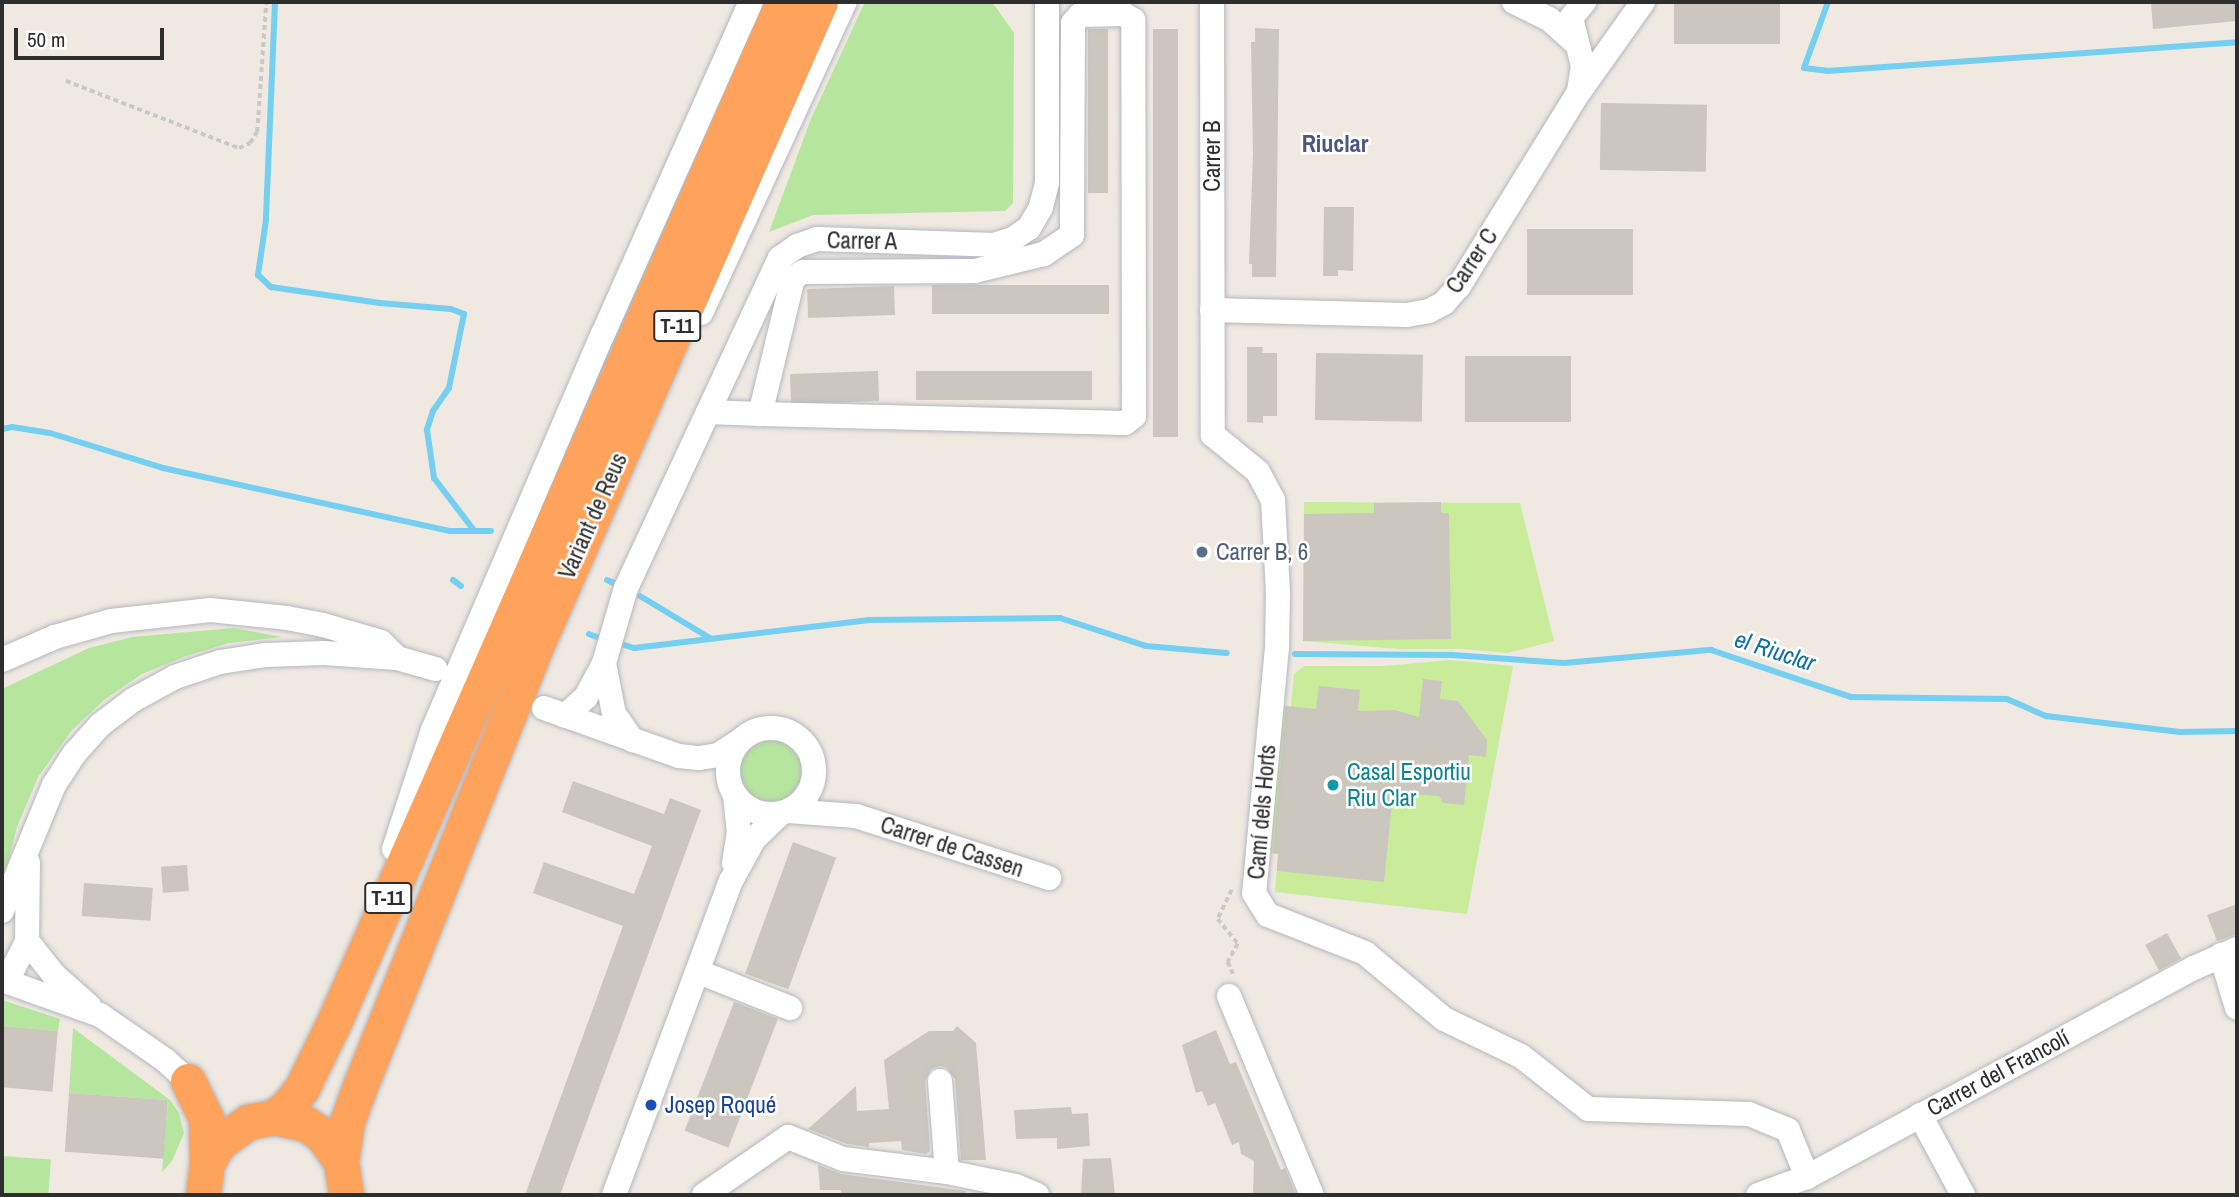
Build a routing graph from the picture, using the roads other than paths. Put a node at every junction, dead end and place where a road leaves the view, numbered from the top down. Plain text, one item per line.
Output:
1 (751, 2) edge
2 (783, 2) edge
3 (820, 2) edge
4 (845, 2) edge
5 (1047, 2) edge
6 (1212, 2) edge
7 (1514, 2) edge
8 (1584, 2) edge
9 (1643, 2) edge
10 (1624, 29) junction
11 (1577, 44) junction
12 (1579, 92) junction
13 (1212, 310) junction
14 (701, 313) joint
15 (708, 412) junction
16 (760, 414) junction
17 (633, 426) junction
18 (397, 658) junction
19 (2, 660) edge
20 (604, 663) junction
21 (435, 669) dead end
22 (632, 740) junction
23 (741, 740) junction
24 (679, 756) junction
25 (813, 782) junction
26 (734, 795) junction
27 (785, 812) junction
28 (856, 816) junction
29 (28, 849) junction
30 (1049, 878) dead end
31 (731, 881) junction
32 (377, 908) junction
33 (2, 911) edge
34 (27, 941) junction
35 (2229, 952) edge
36 (699, 972) junction
37 (2, 974) edge
38 (2, 979) edge
39 (1229, 996) dead end
40 (790, 1008) dead end
41 (2237, 1008) edge
42 (100, 1015) junction
43 (188, 1081) junction
44 (940, 1081) dead end
45 (1920, 1115) junction
46 (260, 1120) junction
47 (947, 1172) junction
48 (1808, 1177) junction
49 (205, 1179) edge
50 (349, 1182) edge
51 (614, 1195) edge
52 (704, 1195) edge
53 (1037, 1195) edge
54 (1312, 1195) edge
55 (1758, 1195) edge
56 (1963, 1195) edge

1 - 32 street
2 - 32 highway, Variant de Reus / T-11
3 - 17 highway, Variant de Reus / T-11
4 - 14 street
5 - 15 street, Carrer A
6 - 13 street, Carrer B
7 - 11 street
8 - 11 street, Carrer C
9 - 10 street, Carrer C
10 - 11 street
10 - 12 street, Carrer C
11 - 12 street, Carrer C
12 - 13 street, Carrer C
13 - 48 street, Camí dels Horts
14 - 17 highway
15 - 16 street
15 - 20 street, Carrer A
16 - 16 street
17 - 50 highway, Variant de Reus / T-11
18 - 19 street
18 - 21 street
18 - 29 street
20 - 22 street, Carrer A
20 - 22 street, Carrer A
22 - 24 street
23 - 24 street
23 - 25 street
23 - 26 street
24 - 26 street
25 - 27 street
25 - 28 street, Carrer de Cassen
26 - 27 street
26 - 31 street
27 - 28 street, Carrer de Cassen
27 - 31 street
28 - 30 street, Carrer de Cassen
29 - 33 street
29 - 34 street
31 - 36 street
32 - 46 highway, Variant de Reus / T-11
34 - 37 street
34 - 42 street
35 - 41 street
35 - 45 street, Carrer del Francolí
36 - 40 street
36 - 51 street
38 - 42 street
39 - 54 street
42 - 43 street
43 - 46 highway
43 - 49 highway
44 - 47 street
45 - 48 street, Carrer del Francolí
45 - 56 street
46 - 49 highway, T-11
46 - 50 highway, T-11
47 - 52 street
47 - 53 street
48 - 55 street, Carrer del Francolí

